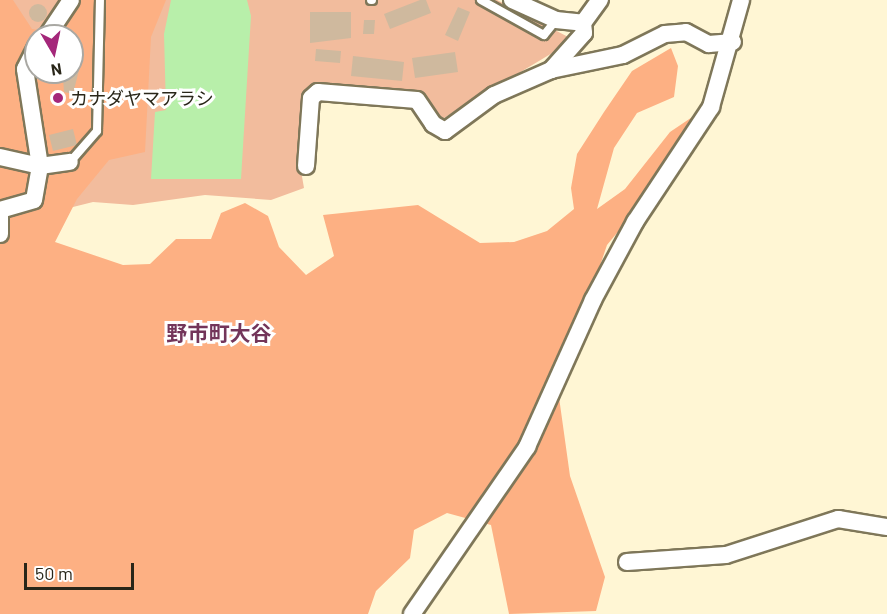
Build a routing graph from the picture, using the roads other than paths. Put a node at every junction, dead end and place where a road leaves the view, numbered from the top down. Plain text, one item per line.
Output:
1 (71, 0) edge
2 (100, 0) edge
3 (481, 0) edge
4 (512, 0) edge
5 (600, 0) edge
6 (741, 0) edge
7 (556, 20) junction
8 (583, 23) junction
9 (55, 24) edge
10 (733, 42) junction
11 (551, 70) junction
12 (27, 84) edge
13 (0, 157) edge
14 (70, 162) joint
15 (40, 166) junction
16 (306, 166) dead end
17 (0, 210) edge
18 (0, 215) edge
19 (0, 234) edge
20 (887, 527) edge
21 (627, 562) dead end
22 (412, 614) edge

1 - 9 street
2 - 14 lane
3 - 7 lane
4 - 7 street
5 - 8 street
6 - 10 street
7 - 8 street
8 - 11 street
10 - 11 street
10 - 22 street
11 - 16 street
12 - 15 street
13 - 15 street
14 - 15 street
15 - 17 street
18 - 19 street
20 - 21 street

